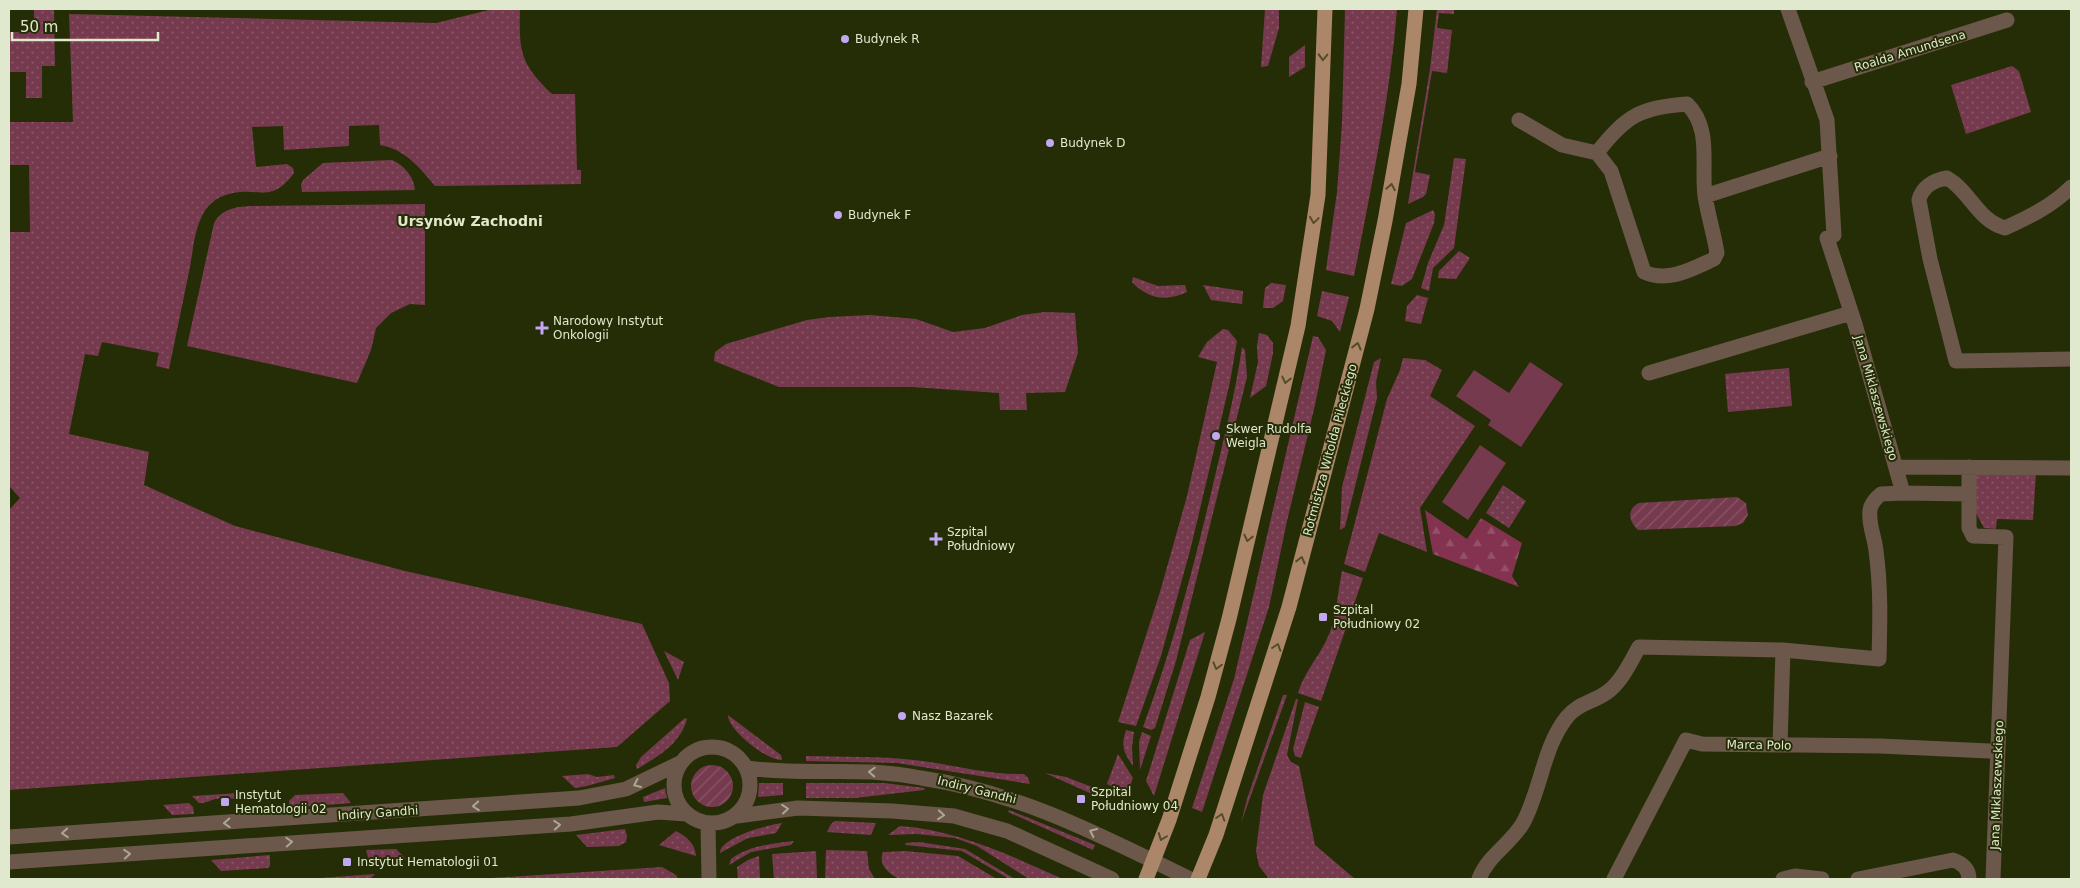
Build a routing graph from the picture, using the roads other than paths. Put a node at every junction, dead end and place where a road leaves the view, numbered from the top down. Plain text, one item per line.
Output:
1 (1325, 9) edge
2 (1416, 9) edge
3 (1788, 9) edge
4 (2007, 20) dead end
5 (1812, 82) junction
6 (1519, 120) dead end
7 (1597, 153) junction
8 (1830, 156) junction
9 (2071, 187) edge
10 (1705, 196) junction
11 (1851, 313) junction
12 (2071, 360) edge
13 (1649, 374) dead end
14 (1896, 467) junction
15 (1969, 467) junction
16 (2071, 468) edge
17 (1903, 493) junction
18 (1969, 494) junction
19 (1783, 650) junction
20 (1780, 745) junction
21 (1989, 751) dead end
22 (680, 763) junction
23 (747, 768) junction
24 (686, 814) junction
25 (737, 816) junction
26 (708, 824) junction
27 (9, 837) edge
28 (1153, 861) junction
29 (9, 862) edge
30 (709, 879) edge
31 (1112, 879) edge
32 (1146, 879) edge
33 (1190, 879) edge
34 (1198, 879) edge
35 (1479, 879) edge
36 (1614, 879) edge
37 (1783, 879) edge
38 (1822, 879) edge
39 (1858, 879) edge
40 (1969, 879) edge
41 (1993, 879) edge

1 -> 28 main road
34 -> 2 main road, Rotmistrza Witolda Pileckiego
3 - 5 street, Jana Miklaszewskiego
4 - 5 street, Roalda Amundsena
5 - 8 street, Jana Miklaszewskiego
6 - 7 street
7 - 10 street
7 - 10 street
8 - 10 street
8 - 11 street, Jana Miklaszewskiego
9 - 12 street
11 - 13 street
11 - 14 street, Jana Miklaszewskiego
14 - 15 street, Jana Miklaszewskiego
14 - 17 street
15 - 16 street
15 - 18 street, Jana Miklaszewskiego
17 - 18 street
17 - 19 street
18 - 41 street, Jana Miklaszewskiego
19 - 20 street
19 - 35 street
20 - 21 street, Marca Polo
20 - 36 street, Marca Polo
22 - 23 street
22 - 24 street
22 -> 27 street, Indiry Gandhi
23 - 25 street
28 -> 23 street, Indiry Gandhi
24 - 26 street
29 -> 24 street, Indiry Gandhi
25 - 26 street
25 -> 31 street
26 - 30 street
28 - 32 main road
28 - 33 street, Indiry Gandhi
37 - 38 street
39 - 40 street

